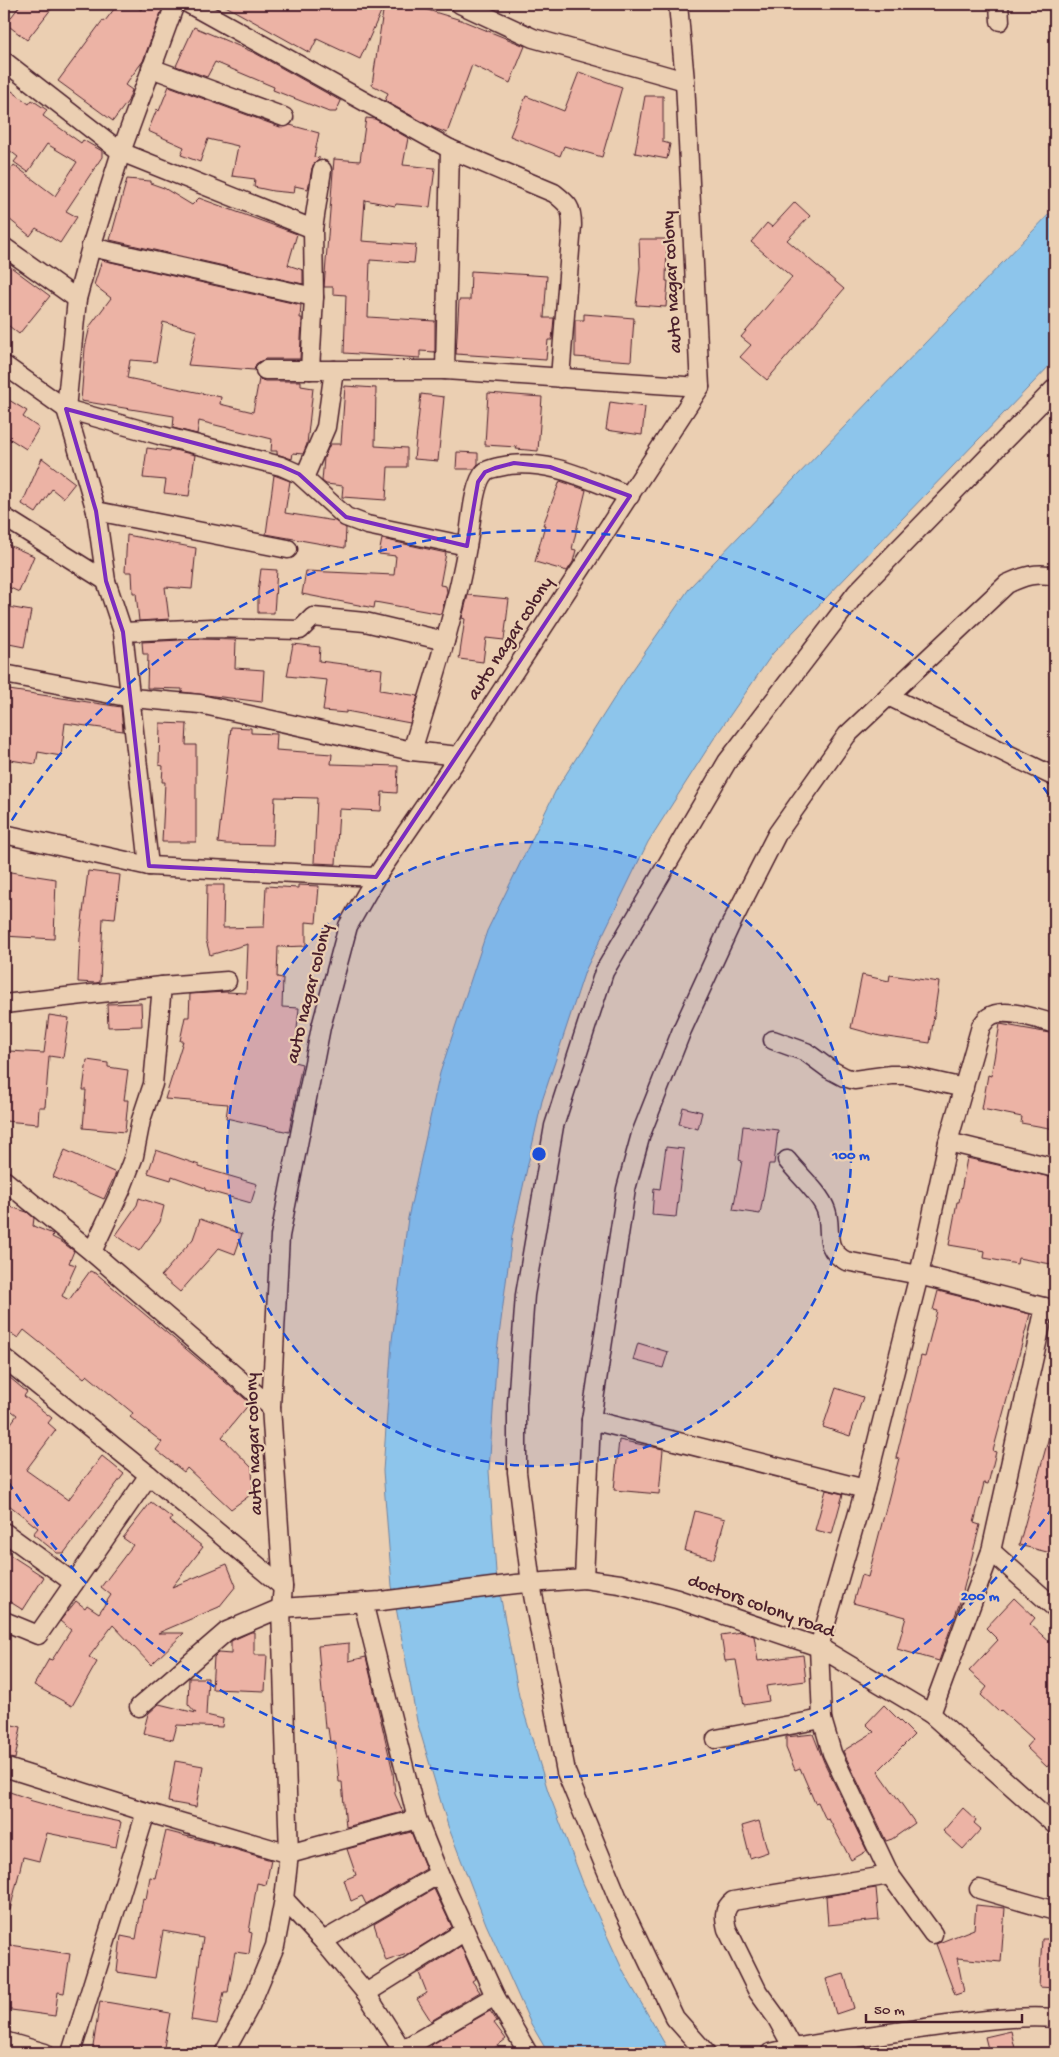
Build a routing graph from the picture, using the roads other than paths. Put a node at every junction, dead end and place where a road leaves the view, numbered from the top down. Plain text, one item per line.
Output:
1 (175, 4) edge
2 (189, 4) edge
3 (460, 4) edge
4 (678, 4) edge
5 (4, 62) edge
6 (151, 68) junction
7 (684, 81) junction
8 (284, 117) dead end
9 (450, 150) junction
10 (121, 152) junction
11 (322, 170) dead end
12 (313, 229) junction
13 (4, 247) edge
14 (91, 247) junction
15 (314, 297) junction
16 (77, 299) junction
17 (4, 365) edge
18 (265, 370) dead end
19 (310, 370) junction
20 (334, 370) junction
21 (445, 370) junction
22 (560, 378) junction
23 (700, 387) junction
24 (1055, 388) edge
25 (66, 408) junction
26 (304, 478) junction
27 (630, 496) junction
28 (96, 511) junction
29 (4, 517) edge
30 (467, 546) junction
31 (288, 549) dead end
32 (1055, 576) edge
33 (106, 581) junction
34 (123, 632) junction
35 (445, 641) junction
36 (4, 674) edge
37 (888, 696) junction
38 (132, 698) junction
39 (412, 751) junction
40 (459, 756) junction
41 (1055, 776) edge
42 (4, 834) edge
43 (149, 866) junction
44 (376, 877) junction
45 (227, 980) dead end
46 (162, 986) junction
47 (4, 1004) edge
48 (1055, 1024) edge
49 (773, 1040) dead end
50 (964, 1088) junction
51 (948, 1142) junction
52 (787, 1160) dead end
53 (1055, 1168) edge
54 (4, 1180) edge
55 (92, 1252) junction
56 (919, 1274) junction
57 (1050, 1308) edge
58 (4, 1358) edge
59 (271, 1407) junction
60 (591, 1420) junction
61 (150, 1475) junction
62 (865, 1489) junction
63 (4, 1532) edge
64 (991, 1551) junction
65 (584, 1579) junction
66 (74, 1583) junction
67 (524, 1584) junction
68 (284, 1587) junction
69 (372, 1601) junction
70 (281, 1608) junction
71 (1055, 1608) edge
72 (4, 1621) edge
73 (819, 1646) junction
74 (140, 1707) dead end
75 (931, 1714) junction
76 (822, 1719) junction
77 (716, 1739) dead end
78 (4, 1767) edge
79 (146, 1812) junction
80 (417, 1819) junction
81 (1055, 1825) edge
82 (289, 1854) junction
83 (439, 1874) junction
84 (890, 1875) junction
85 (979, 1889) dead end
86 (284, 1899) junction
87 (1055, 1911) edge
88 (465, 1931) junction
89 (933, 1934) dead end
90 (323, 1941) junction
91 (366, 1992) junction
92 (495, 1996) junction
93 (1055, 2018) edge
94 (4, 2041) edge
95 (793, 2048) junction
96 (403, 2051) edge
97 (45, 2053) edge
98 (71, 2053) edge
99 (224, 2053) edge
100 (528, 2053) edge
101 (706, 2053) edge
102 (770, 2053) edge

1 - 6 street
2 - 9 street
3 - 7 street
4 - 7 street, auto nagar colony
5 - 10 street
6 - 8 street
6 - 10 street
7 - 23 street, auto nagar colony
9 - 21 street
9 - 22 street
10 - 12 street
10 - 14 street
11 - 12 street
12 - 15 street
13 - 16 street
14 - 15 street
14 - 16 street
15 - 19 street
16 - 25 street
17 - 25 street
18 - 19 street
19 - 20 street
20 - 21 street
20 - 26 street
21 - 22 street
22 - 23 street
23 - 27 street, auto nagar colony
24 - 67 street
25 - 26 street
25 - 28 street
26 - 30 street
27 - 30 street
27 - 40 street, auto nagar colony
28 - 31 street
28 - 33 street
29 - 33 street
30 - 35 street
32 - 37 street
33 - 34 street
34 - 35 street
34 - 38 street
35 - 39 street
36 - 38 street
37 - 41 street
37 - 60 street
38 - 39 street
38 - 43 street
39 - 40 street
40 - 44 street, auto nagar colony
42 - 43 street
43 - 44 street
44 - 59 street, auto nagar colony
45 - 46 street
46 - 47 street
46 - 55 street
48 - 50 street
49 - 50 street
50 - 51 street
51 - 53 street
51 - 56 street
52 - 56 street
54 - 55 street
55 - 59 street
56 - 57 street
56 - 62 street
57 - 64 street
58 - 61 street
59 - 68 street, auto nagar colony
60 - 62 street
60 - 65 street
61 - 66 street
61 - 68 street
62 - 73 street
63 - 66 street
64 - 71 street
64 - 75 street
65 - 67 street, doctors colony road
65 - 73 street, doctors colony road
66 - 72 street
67 - 69 street, doctors colony road
67 - 101 street
68 - 70 street, auto nagar colony
69 - 70 street, doctors colony road
69 - 80 street
70 - 74 street, doctors colony road
70 - 82 street, auto nagar colony
73 - 75 street, doctors colony road
73 - 76 street
75 - 81 street, doctors colony road
76 - 77 street
76 - 84 street
78 - 79 street
79 - 82 street
79 - 98 street
80 - 82 street
80 - 83 street
82 - 86 street, auto nagar colony
83 - 88 street
83 - 90 street
84 - 89 street
84 - 95 street
85 - 87 street
86 - 90 street
86 - 99 street, auto nagar colony
88 - 91 street
88 - 92 street
90 - 91 street
91 - 96 street
92 - 96 street
92 - 100 street
93 - 95 street
94 - 97 street
95 - 102 street

